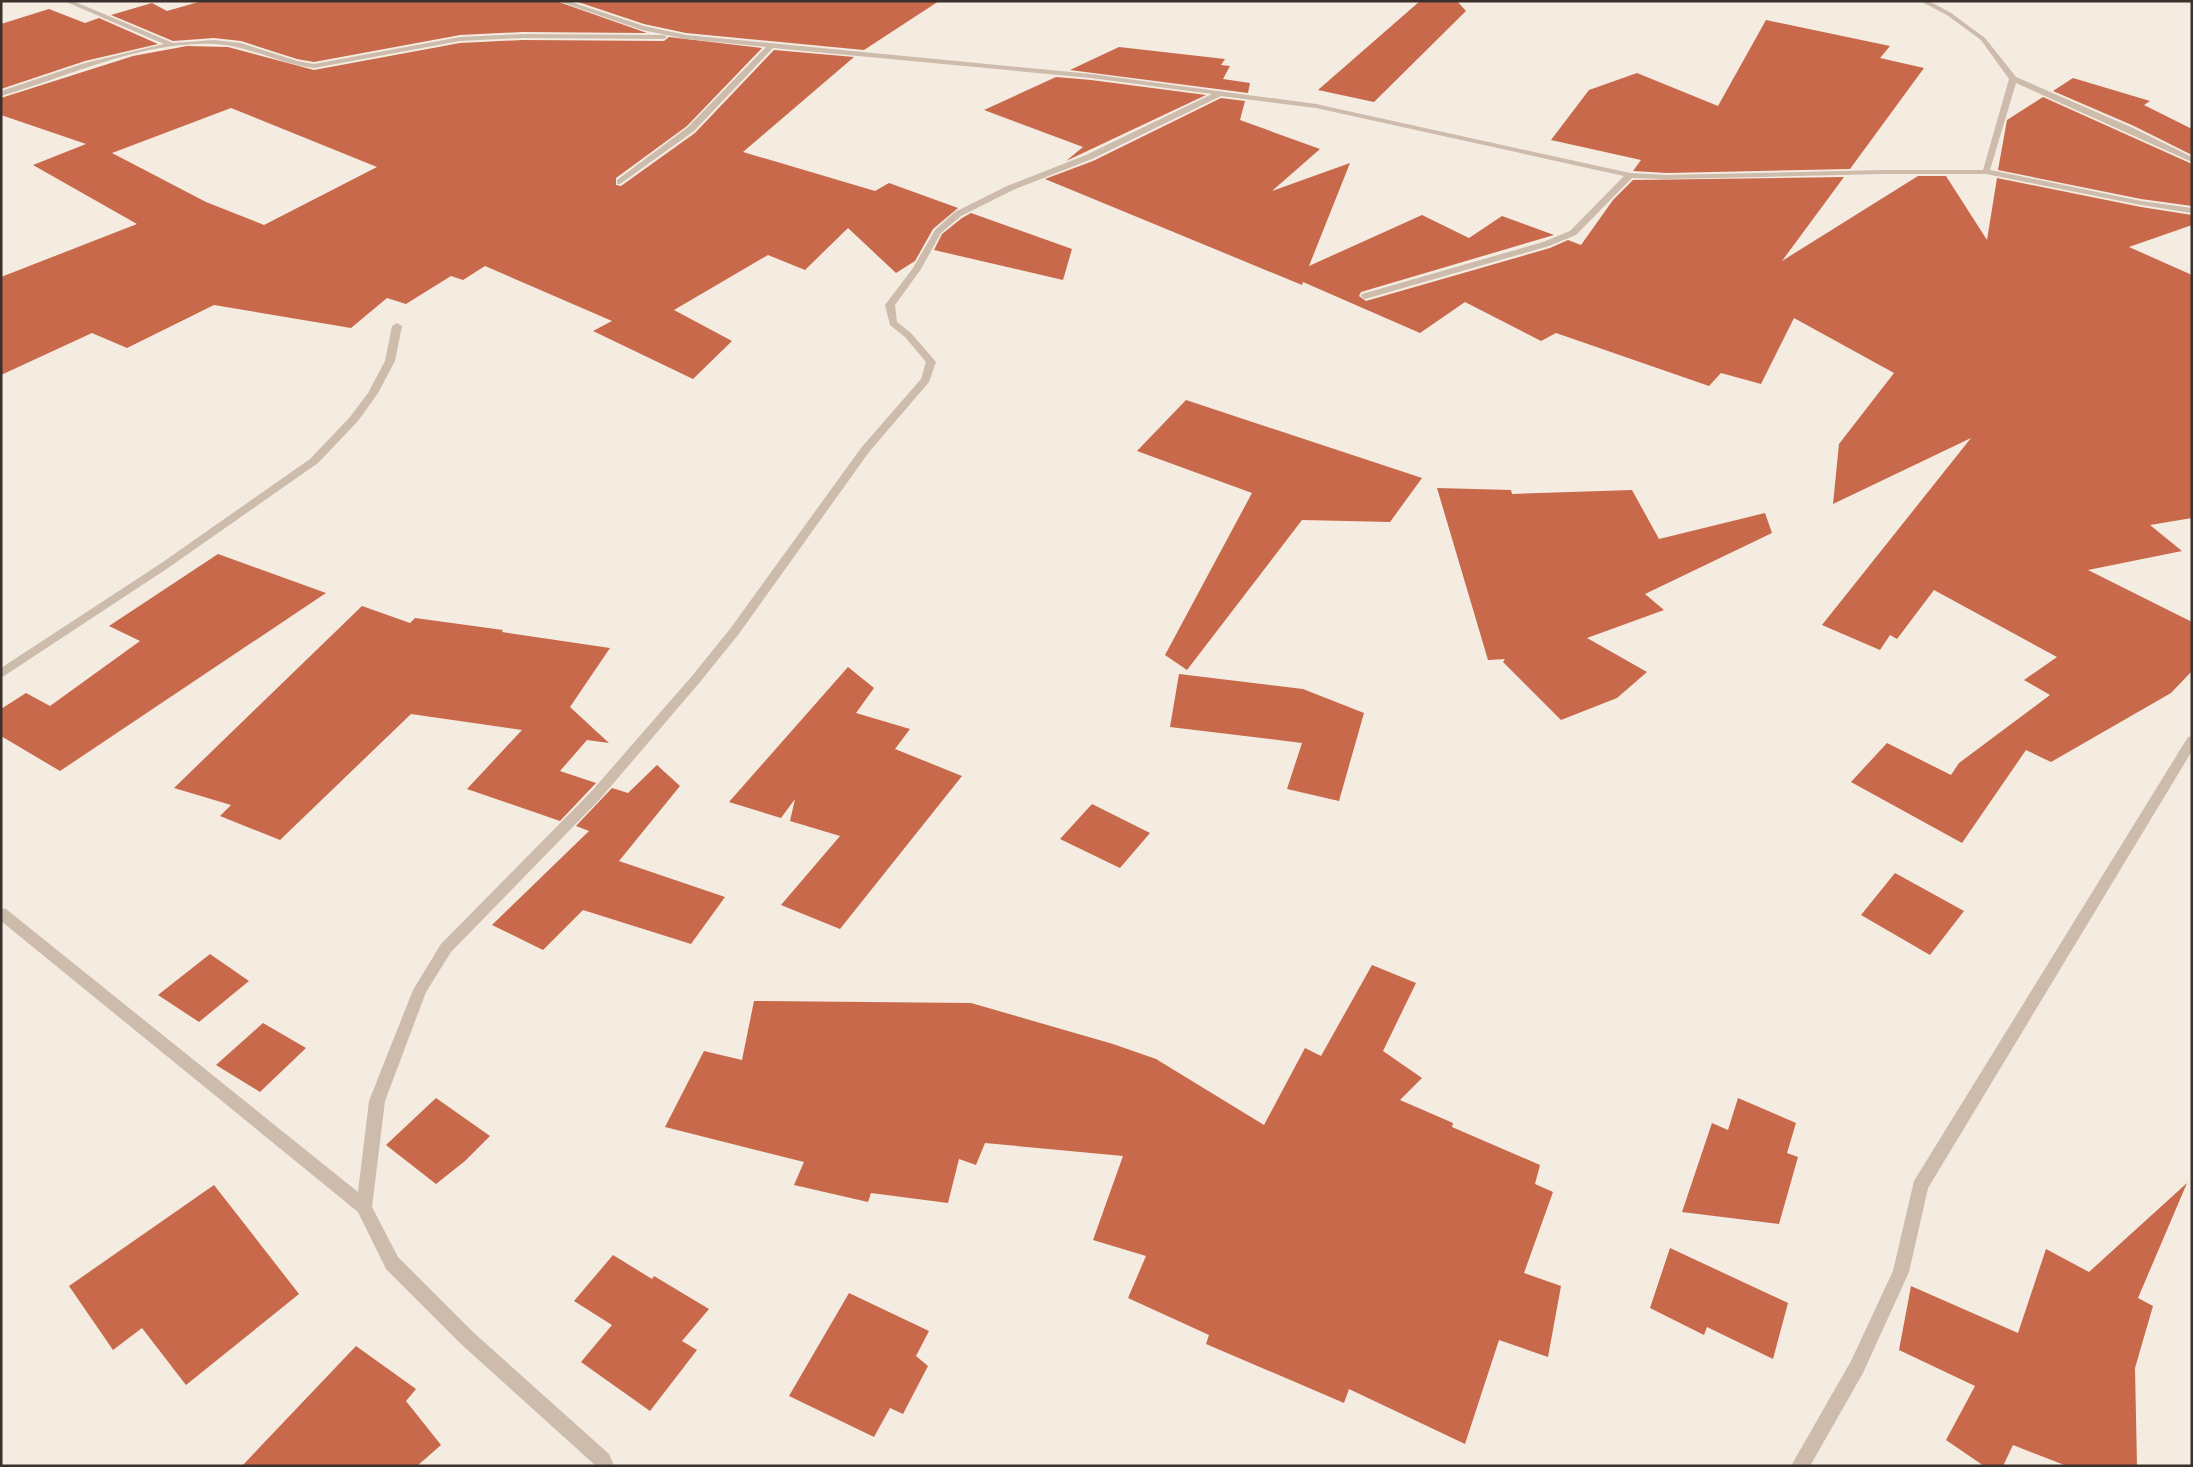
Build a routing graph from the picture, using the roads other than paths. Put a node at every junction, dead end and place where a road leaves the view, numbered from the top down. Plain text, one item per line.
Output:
1 (67, 1) edge
2 (561, 1) edge
3 (1923, 1) edge
4 (686, 37) junction
5 (172, 45) junction
6 (772, 45) junction
7 (2013, 79) junction
8 (1220, 92) junction
9 (1, 94) edge
10 (2192, 160) edge
11 (1986, 172) junction
12 (1630, 174) junction
13 (620, 182) dead end
14 (2192, 211) edge
15 (1365, 296) dead end
16 (397, 326) dead end
17 (1, 674) edge
18 (2192, 740) edge
19 (1, 913) edge
20 (364, 1207) junction
21 (605, 1466) edge
22 (1800, 1466) edge

1 - 5 street
2 - 4 street
3 - 7 street
4 - 5 street
4 - 6 street
5 - 9 street
6 - 8 street
6 - 13 street
7 - 10 street
7 - 11 street
8 - 12 street
8 - 20 street
11 - 12 street
11 - 14 street
12 - 15 street
16 - 17 street
18 - 22 street
19 - 20 street
20 - 21 street

